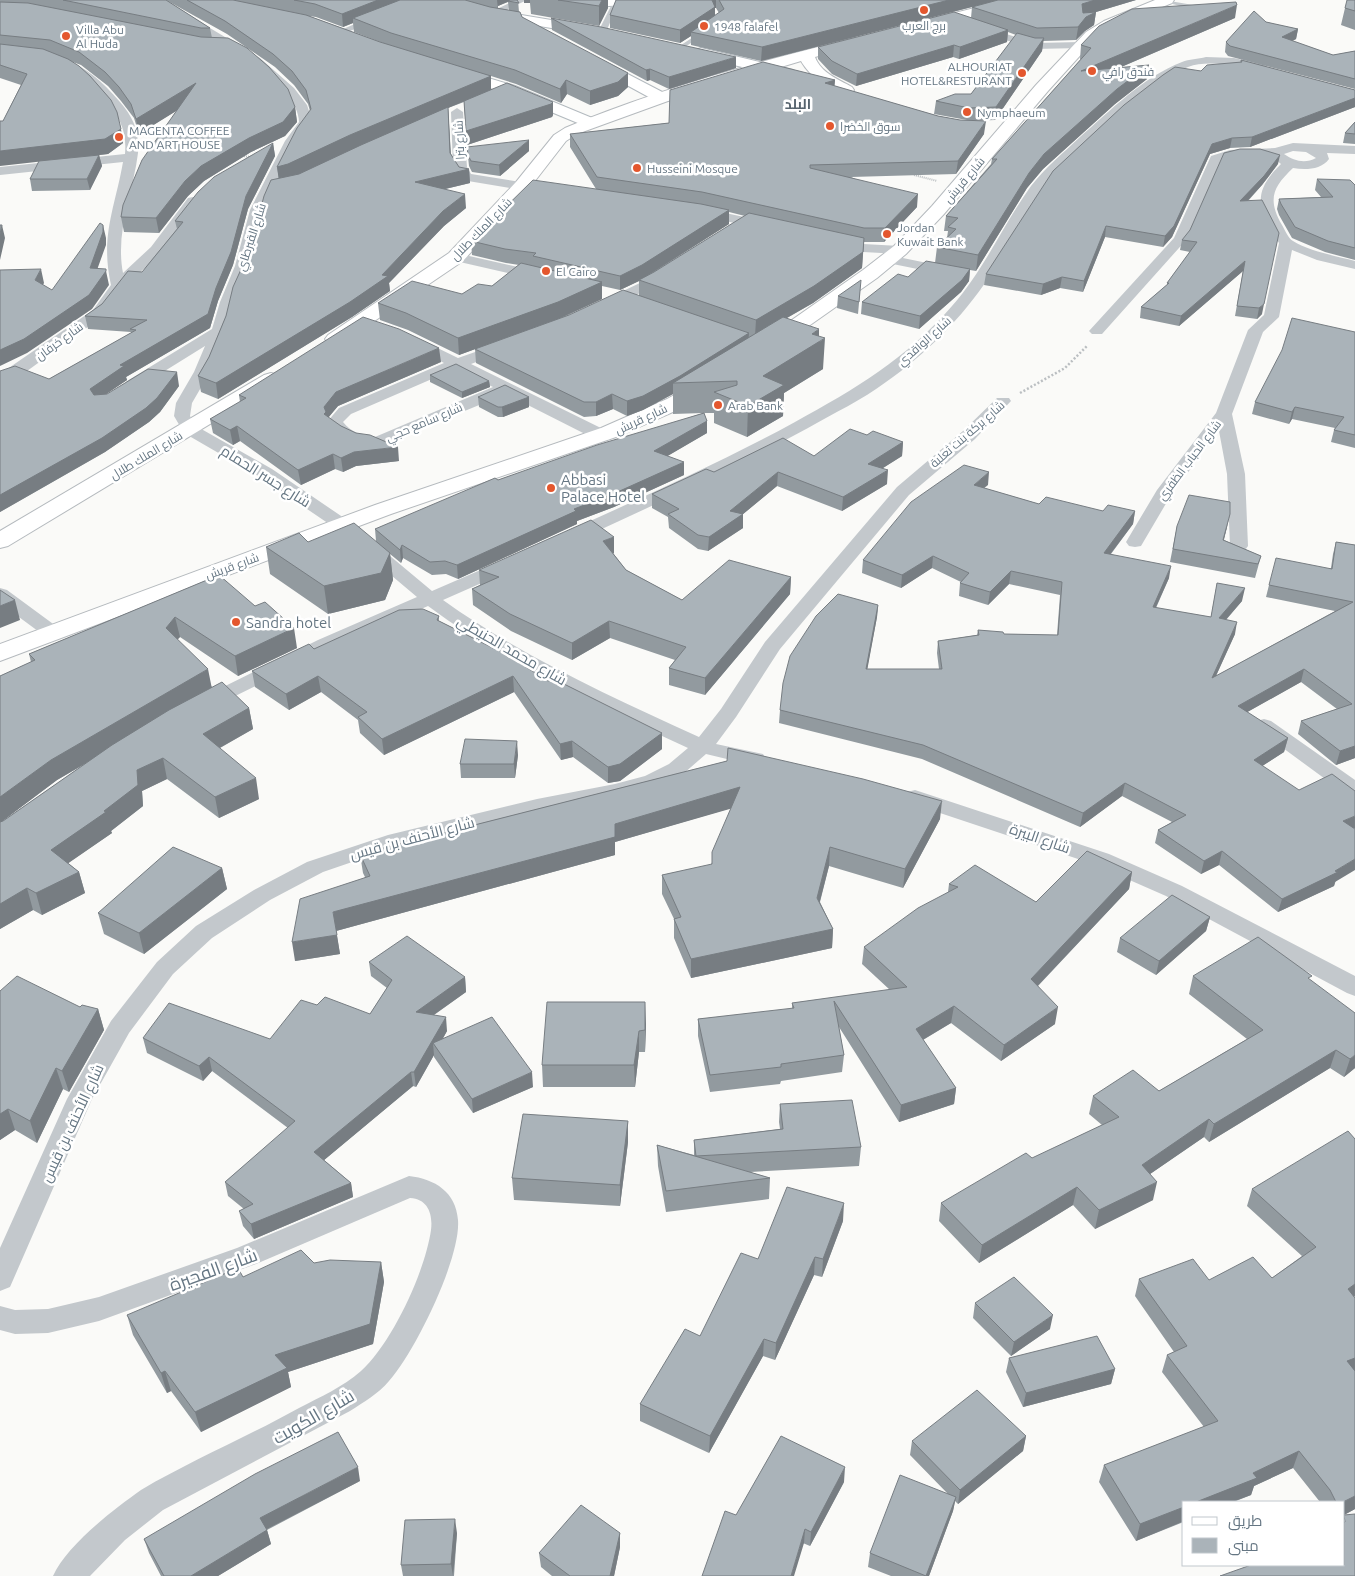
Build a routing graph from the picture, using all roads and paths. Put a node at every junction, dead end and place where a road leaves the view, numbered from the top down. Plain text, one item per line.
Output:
1 (155, 0) edge
2 (441, 0) edge
3 (475, 0) edge
4 (523, 0) edge
5 (1024, 0) edge
6 (1167, 0) edge
7 (626, 1) edge
8 (565, 4) edge
9 (543, 8) dead end
10 (1201, 8) edge
11 (510, 12) junction
12 (1197, 13) edge
13 (1187, 14) edge
14 (380, 18) edge
15 (950, 18) junction
16 (912, 28) edge
17 (333, 29) joint
18 (602, 32) junction
19 (704, 32) edge
20 (621, 36) edge
21 (550, 38) edge
22 (864, 40) edge
23 (364, 41) edge
24 (1081, 45) junction
25 (212, 47) edge
26 (235, 47) junction
27 (675, 47) joint
28 (0, 52) edge
29 (806, 54) junction
30 (584, 57) edge
31 (761, 67) junction
32 (443, 69) edge
33 (1269, 70) edge
34 (509, 89) junction
35 (846, 90) junction
36 (492, 96) edge
37 (861, 96) edge
38 (662, 98) junction
39 (457, 112) dead end
40 (1014, 121) junction
41 (591, 123) junction
42 (177, 125) edge
43 (984, 129) edge
44 (131, 132) junction
45 (291, 141) junction
46 (1309, 149) junction
47 (1355, 150) edge
48 (1277, 152) junction
49 (238, 156) edge
50 (1355, 156) edge
51 (130, 157) junction
52 (257, 157) joint
53 (1323, 159) junction
54 (1290, 163) junction
55 (0, 172) edge
56 (908, 172) edge
57 (522, 186) junction
58 (959, 186) junction
59 (287, 187) edge
60 (205, 190) edge
61 (268, 190) junction
62 (558, 191) edge
63 (691, 211) edge
64 (747, 221) junction
65 (776, 228) edge
66 (730, 232) edge
67 (824, 239) edge
68 (1286, 243) junction
69 (894, 255) junction
70 (456, 257) junction
71 (1355, 265) edge
72 (673, 269) edge
73 (981, 278) junction
74 (552, 279) edge
75 (118, 286) junction
76 (597, 290) edge
77 (622, 297) junction
78 (638, 302) edge
79 (594, 311) edge
80 (360, 324) junction
81 (381, 328) edge
82 (219, 331) junction
83 (1097, 332) joint
84 (401, 336) edge
85 (513, 344) edge
86 (320, 349) edge
87 (757, 349) edge
88 (459, 363) junction
89 (287, 369) edge
90 (719, 376) edge
91 (0, 380) edge
92 (505, 388) junction
93 (119, 393) edge
94 (1003, 401) joint
95 (1224, 414) junction
96 (190, 429) junction
97 (603, 436) junction
98 (341, 524) junction
99 (0, 542) edge
100 (557, 542) edge
101 (1135, 542) dead end
102 (1239, 546) edge
103 (521, 559) edge
104 (0, 594) edge
105 (431, 600) junction
106 (53, 633) junction
107 (0, 654) edge
108 (191, 712) edge
109 (1262, 724) edge
110 (702, 747) junction
111 (774, 762) edge
112 (1355, 790) edge
113 (895, 792) edge
114 (1355, 987) edge
115 (418, 1187) joint
116 (0, 1280) edge
117 (0, 1318) edge
118 (69, 1576) edge

1 - 26 street, شارع القبرطاي
2 - 11 main road
3 - 11 main road
4 - 11 street
5 - 15 main road
6 - 10 lane
6 - 24 main road, شارع قريش
7 - 8 main road
7 - 18 street
9 - 11 main road
11 - 18 main road
11 - 21 main road
12 - 13 lane
14 - 17 street
15 - 16 main road
15 - 24 street
17 - 23 main road
18 - 20 main road
19 - 27 lane
22 - 29 main road, شارع الملك طلال
24 - 40 main road, شارع قريش
25 - 26 street
26 - 45 street, شارع القبرطاي
27 - 31 main road
28 - 44 street
29 - 31 main road, شارع الملك طلال
29 - 35 main road
30 - 38 main road
31 - 35 main road
31 - 38 main road, شارع الملك طلال
32 - 34 main road
33 - 73 street, شارع الواقدي
34 - 36 street
34 - 41 main road
35 - 37 main road
38 - 41 main road, شارع الملك طلال
39 - 57 street, شارع بترا
40 - 43 main road
40 - 58 main road, شارع قريش
41 - 57 main road, شارع الملك طلال
42 - 44 path
44 - 51 street
45 - 52 street
45 - 61 street, شارع القبرطاي
46 - 47 street
46 - 48 street
46 - 53 street
48 - 54 street
48 - 83 street
49 - 52 path
50 - 53 street
51 - 55 street
51 - 75 street
53 - 54 street
54 - 68 street
56 - 58 path
57 - 62 street, شارع بترا
57 - 70 main road, شارع الملك طلال
58 - 69 main road, شارع قريش
59 - 61 street
60 - 75 street, شارع خرفان
61 - 82 street, شارع القبرطاي
63 - 64 street
64 - 65 street
64 - 66 street
67 - 69 street
68 - 71 street
68 - 95 street, شارع الحباب الظفري
69 - 73 street
69 - 87 main road, شارع قريش
70 - 74 street
70 - 80 main road, شارع الملك طلال
72 - 77 street
73 - 100 street, شارع الواقدي
75 - 91 street, شارع خرفان
76 - 77 street
77 - 78 street
77 - 79 street
80 - 81 street
80 - 86 main road, شارع الملك طلال
82 - 93 street
82 - 96 street, شارع القبرطاي
83 - 94 path, شارع بركة بنت ثعلبة
84 - 88 street
85 - 88 street
88 - 92 street
88 - 92 street, شارع سامع حجي
89 - 96 main road, شارع الملك طلال
90 - 97 main road, شارع قريش
92 - 97 street
94 - 110 street, شارع بركة بنت ثعلبة
95 - 101 street, شارع الحباب الظفري
95 - 102 street
96 - 98 street, شارع جسر الحمام
96 - 99 main road, شارع الملك طلال
97 - 98 main road, شارع قريش
98 - 105 street, شارع محمد الحنيطي
98 - 106 main road, شارع قريش
103 - 105 street
104 - 106 street
105 - 108 street
105 - 110 street, شارع محمد الحنيطي
106 - 107 main road, شارع قريش
109 - 112 street
110 - 111 street
110 - 116 street, شارع الأحنف بن قيس
113 - 114 street, شارع البيرة
115 - 117 street, شارع الفجيرة
115 - 118 street, شارع الكويت

